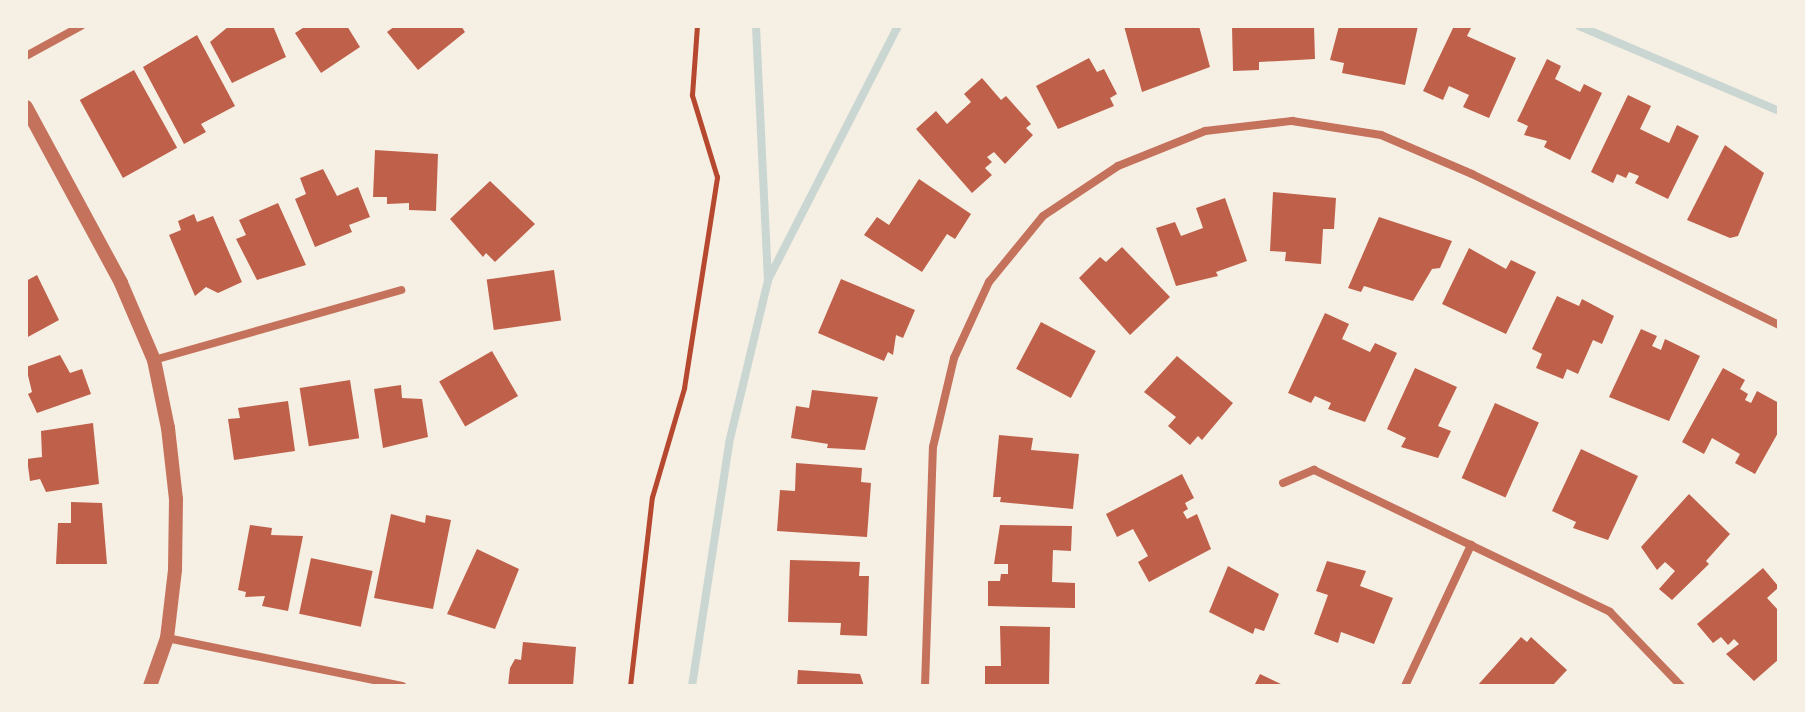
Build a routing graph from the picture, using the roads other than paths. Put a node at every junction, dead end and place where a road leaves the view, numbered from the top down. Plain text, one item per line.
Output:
1 (81, 26) edge
2 (26, 56) edge
3 (26, 107) edge
4 (401, 290) dead end
5 (1779, 325) edge
6 (154, 360) junction
7 (1283, 483) dead end
8 (1471, 545) junction
9 (167, 638) junction
10 (150, 686) edge
11 (402, 686) edge
12 (925, 686) edge
13 (1405, 686) edge
14 (1681, 686) edge

1 - 2 street
3 - 6 street
4 - 6 street
5 - 12 street
6 - 9 street
7 - 8 street
8 - 13 street
8 - 14 street
9 - 10 street
9 - 11 street

